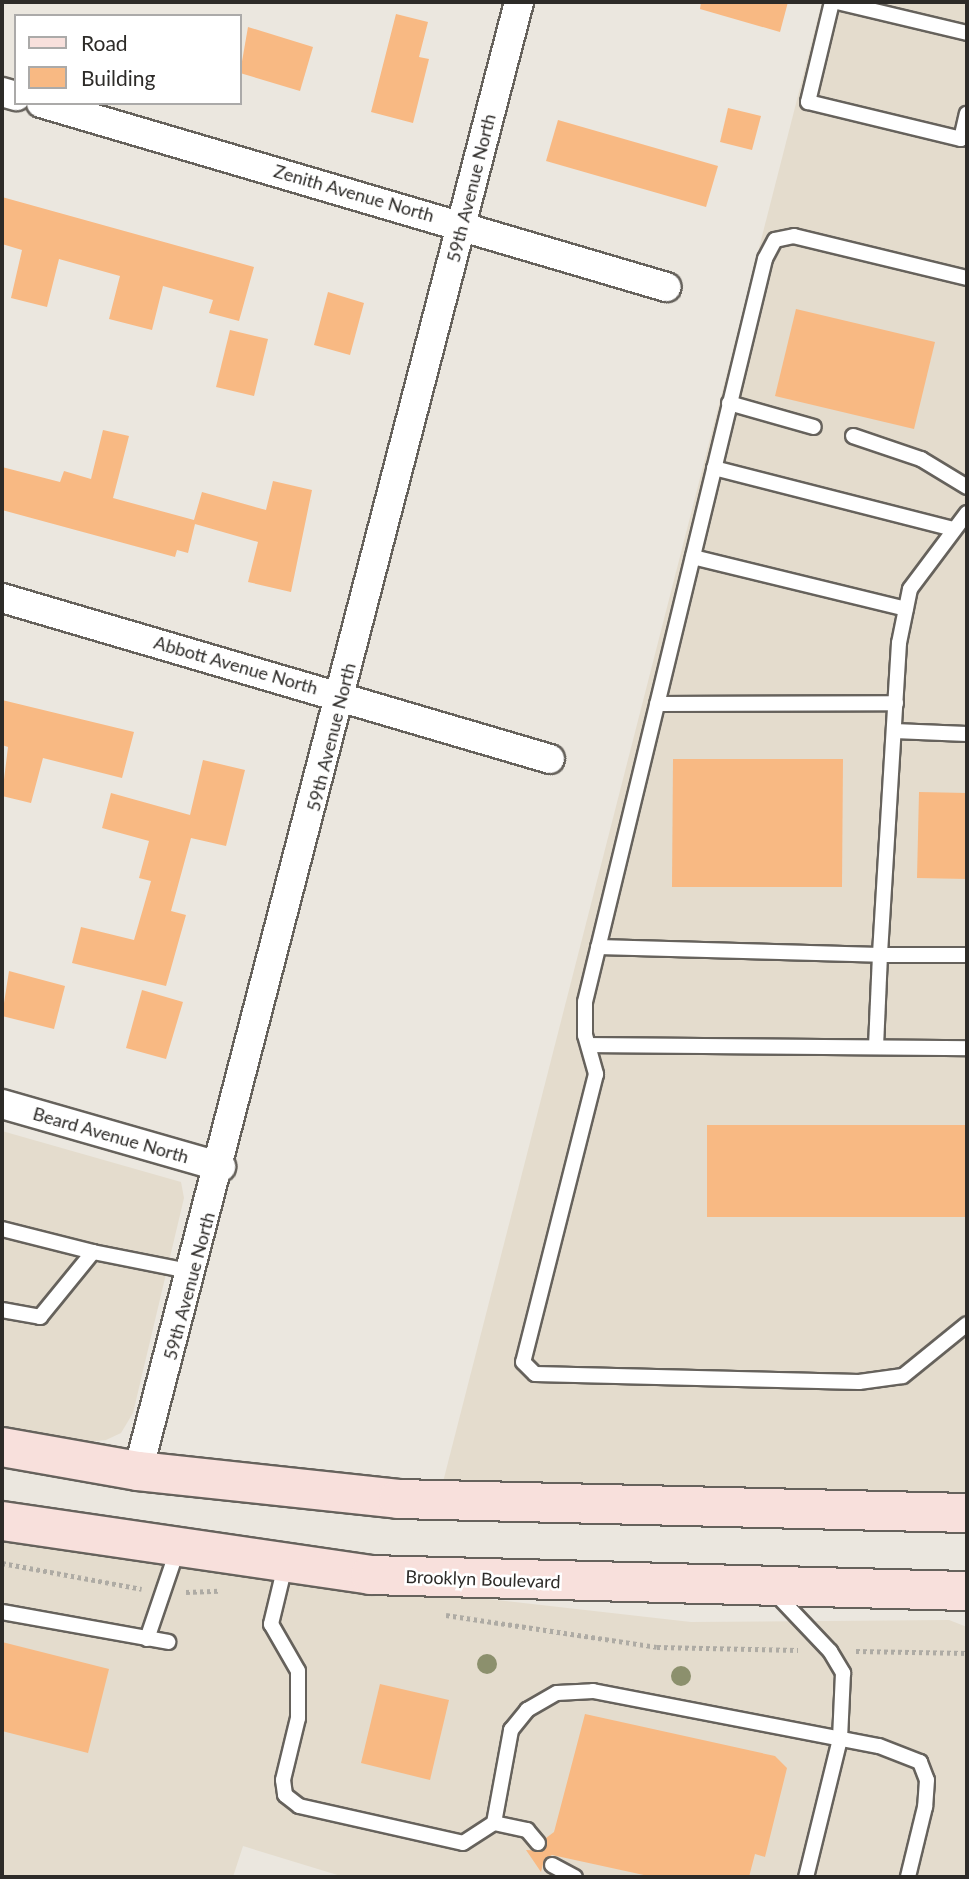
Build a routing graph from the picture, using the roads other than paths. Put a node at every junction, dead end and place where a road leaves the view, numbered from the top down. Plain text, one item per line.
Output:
1 (519, 2) edge
2 (834, 2) edge
3 (967, 33) edge
4 (48, 105) edge
5 (967, 114) edge
6 (462, 223) junction
7 (967, 278) edge
8 (666, 287) dead end
9 (729, 403) junction
10 (814, 427) dead end
11 (853, 436) dead end
12 (714, 468) junction
13 (967, 487) edge
14 (967, 513) edge
15 (953, 529) junction
16 (693, 557) junction
17 (2, 598) edge
18 (906, 609) junction
19 (342, 696) junction
20 (896, 703) junction
21 (657, 704) junction
22 (894, 731) junction
23 (967, 734) edge
24 (550, 759) dead end
25 (598, 947) junction
26 (880, 955) junction
27 (967, 955) edge
28 (590, 1045) junction
29 (876, 1047) junction
30 (967, 1048) edge
31 (2, 1104) edge
32 (221, 1167) junction
33 (2, 1229) edge
34 (93, 1252) junction
35 (193, 1272) junction
36 (2, 1310) edge
37 (967, 1324) edge
38 (2, 1447) edge
39 (138, 1471) junction
40 (967, 1513) edge
41 (2, 1521) edge
42 (177, 1550) junction
43 (282, 1577) junction
44 (771, 1589) junction
45 (967, 1591) edge
46 (2, 1612) edge
47 (147, 1639) junction
48 (168, 1642) dead end
49 (840, 1739) junction
50 (494, 1823) junction
51 (538, 1843) dead end
52 (552, 1866) dead end
53 (575, 1877) edge
54 (806, 1877) edge
55 (908, 1877) edge

1 - 6 street, 59th Avenue North
2 - 3 lane
2 - 5 lane
4 - 6 street, Zenith Avenue North
6 - 8 street, Zenith Avenue North
6 - 19 street, 59th Avenue North
7 - 9 lane
9 - 10 lane
9 - 12 lane
11 - 13 lane
12 - 15 lane
12 - 16 lane
14 - 15 lane
15 - 18 lane
16 - 18 lane
16 - 21 lane
17 - 19 street, Abbott Avenue North
18 - 20 lane
19 - 24 street, Abbott Avenue North
19 - 32 street, 59th Avenue North
20 - 21 lane
20 - 22 lane
21 - 25 lane
22 - 23 lane
22 - 26 lane
25 - 26 lane
25 - 28 lane
26 - 27 lane
26 - 29 lane
28 - 29 lane
28 - 37 lane
29 - 30 lane
31 - 32 street, Beard Avenue North
32 - 35 street, 59th Avenue North
33 - 34 lane
34 - 35 lane
34 - 36 lane
35 - 39 street, 59th Avenue North
38 - 39 main road
39 - 40 main road
41 - 42 main road, Brooklyn Boulevard
42 - 43 main road, Brooklyn Boulevard
42 - 47 lane
43 - 44 main road, Brooklyn Boulevard
43 - 50 lane
44 - 45 main road, Brooklyn Boulevard
44 - 49 lane
46 - 47 lane
47 - 48 lane
49 - 50 lane
49 - 54 lane
49 - 55 lane
50 - 51 lane
52 - 53 lane

